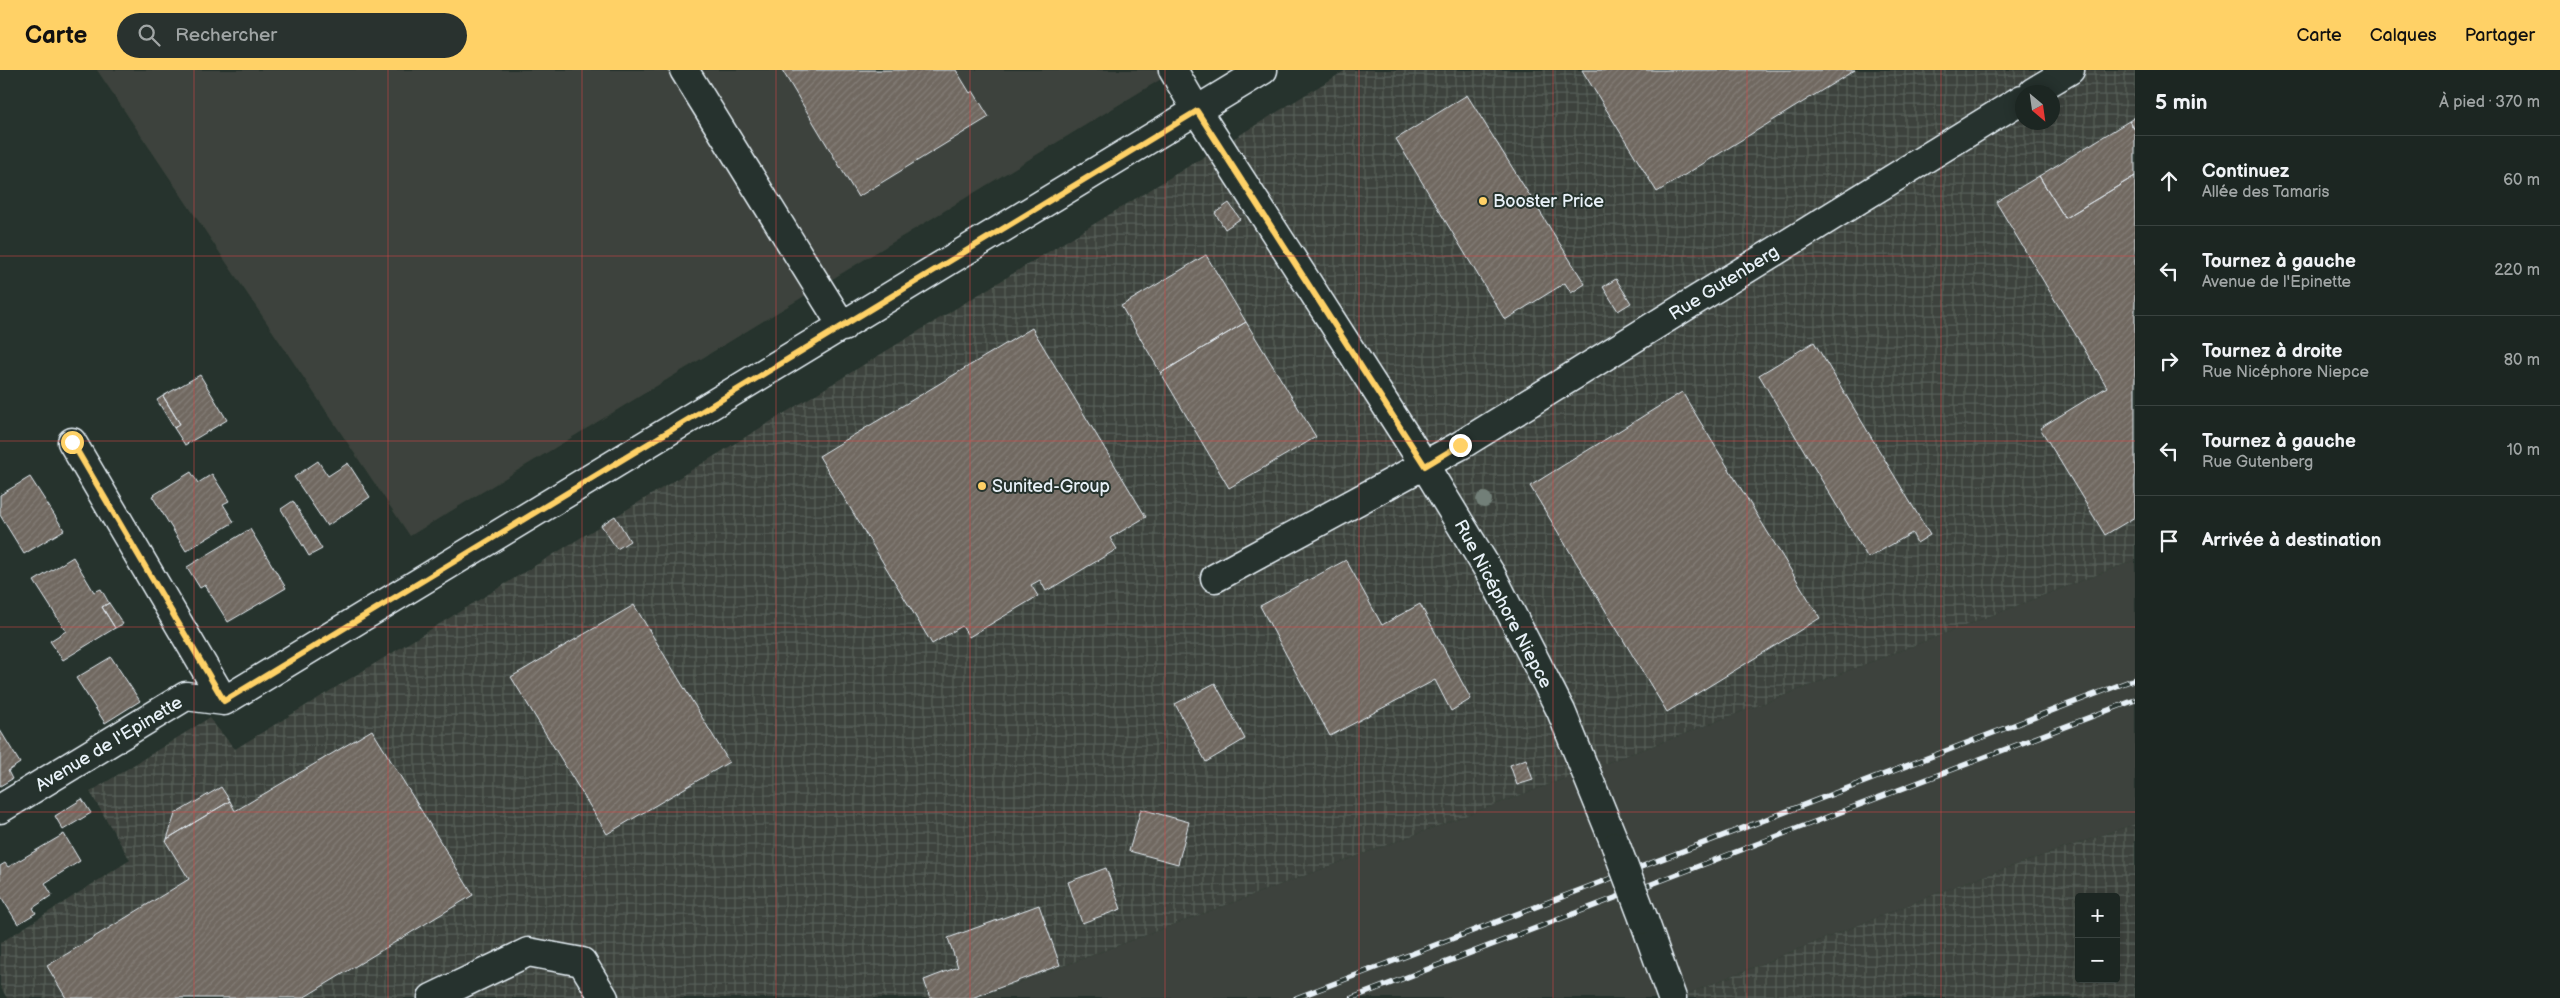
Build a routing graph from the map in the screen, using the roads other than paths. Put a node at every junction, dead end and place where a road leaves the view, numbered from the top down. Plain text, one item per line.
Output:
1 (684, 70) edge
2 (1173, 70) edge
3 (1263, 70) edge
4 (2070, 70) edge
5 (2045, 85) edge
6 (2015, 103) edge
7 (1197, 111) junction
8 (842, 327) junction
9 (72, 442) dead end
10 (1425, 466) junction
11 (1215, 578) dead end
12 (224, 701) junction
13 (0, 809) edge
14 (432, 998) edge
15 (604, 998) edge
16 (1672, 998) edge

1 - 8 street
2 - 7 street, Rue Nicéphore Niepce
3 - 7 street
4 - 5 street
6 - 10 street, Rue Gutenberg
7 - 8 street
7 - 10 street, Rue Nicéphore Niepce
8 - 12 street
9 - 12 street
10 - 11 street, Rue Gutenberg
10 - 16 street, Rue Nicéphore Niepce, bridge
12 - 13 street, Avenue de l'Epinette
14 - 15 street

